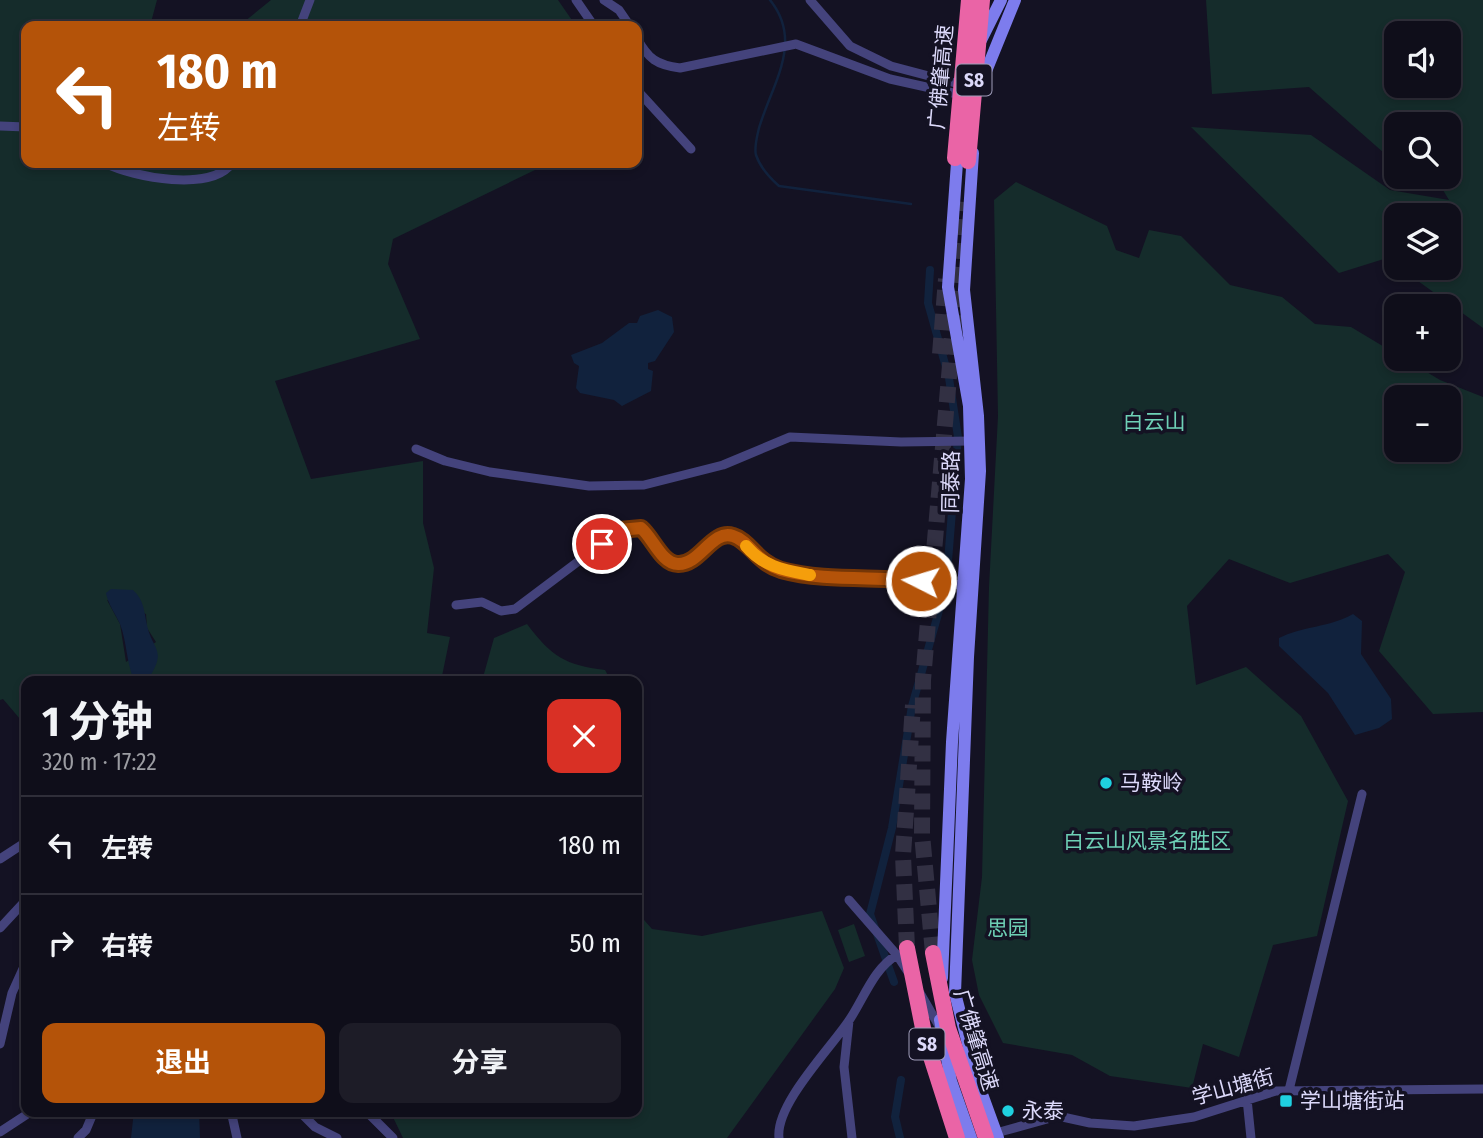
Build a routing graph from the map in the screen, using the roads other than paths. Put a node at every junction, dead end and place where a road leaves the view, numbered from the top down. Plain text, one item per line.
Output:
1 (310, 0) edge
2 (576, 0) edge
3 (604, 0) edge
4 (810, 0) edge
5 (969, 0) edge
6 (982, 0) edge
7 (1000, 0) edge
8 (1015, 0) edge
9 (302, 21) edge
10 (591, 21) edge
11 (627, 21) edge
12 (642, 46) edge
13 (963, 90) junction
14 (642, 95) edge
15 (0, 126) edge
16 (21, 127) edge
17 (691, 149) dead end
18 (121, 168) edge
19 (227, 168) edge
20 (971, 441) junction
21 (416, 449) dead end
22 (964, 585) junction
23 (456, 604) dead end
24 (1362, 794) dead end
25 (21, 845) edge
26 (0, 859) edge
27 (849, 900) dead end
28 (21, 905) edge
29 (0, 928) edge
30 (902, 952) junction
31 (933, 953) tunnel mouth
32 (21, 973) edge
33 (849, 1021) junction
34 (965, 1026) junction
35 (941, 1029) junction
36 (0, 1044) edge
37 (1483, 1088) edge
38 (1289, 1090) junction
39 (1247, 1099) junction
40 (23, 1117) edge
41 (91, 1117) edge
42 (232, 1117) edge
43 (305, 1117) edge
44 (372, 1117) edge
45 (0, 1132) edge
46 (993, 1136) edge
47 (78, 1138) edge
48 (237, 1138) edge
49 (337, 1138) edge
50 (393, 1138) edge
51 (779, 1138) edge
52 (852, 1138) edge
53 (957, 1138) edge
54 (971, 1138) edge
55 (1251, 1138) edge

1 - 9 street
2 - 10 street
3 - 11 street
4 - 13 street
5 - 6 highway, 广佛肇高速 / S8
7 - 13 main road, 同泰路
8 - 34 main road, 同泰路
12 - 13 street
13 - 20 main road, 同泰路
14 - 17 street
15 - 16 street
18 - 19 street
20 - 21 street
20 - 22 main road, 同泰路
22 - 23 street
22 - 35 main road, 同泰路
24 - 38 street
25 - 26 street
27 - 30 street
28 - 29 street
30 - 33 street
30 - 35 street
30 - 53 highway, S8
31 - 46 highway, 广佛肇高速 / S8
32 - 36 street
33 - 51 street
33 - 52 street
34 - 35 main road
34 - 46 main road, 同泰路
35 - 54 main road, 同泰路
37 - 38 street, 学山塘街
38 - 39 street, 学山塘街
39 - 46 street, 学山塘街
39 - 55 street
40 - 45 street
41 - 47 street
42 - 48 street
43 - 49 street
44 - 50 street

